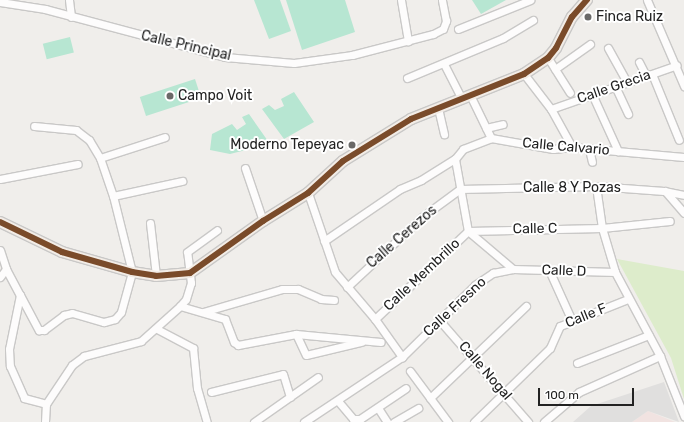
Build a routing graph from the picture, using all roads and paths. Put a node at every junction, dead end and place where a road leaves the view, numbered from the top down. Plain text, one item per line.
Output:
1 (68, 0) edge
2 (401, 0) edge
3 (442, 0) edge
4 (530, 0) edge
5 (587, 0) edge
6 (647, 0) edge
7 (0, 2) edge
8 (71, 17) junction
9 (533, 20) dead end
10 (458, 29) dead end
11 (408, 41) junction
12 (590, 44) dead end
13 (608, 48) dead end
14 (549, 60) junction
15 (639, 62) dead end
16 (444, 64) junction
17 (676, 65) junction
18 (555, 69) junction
19 (524, 74) junction
20 (649, 75) junction
21 (407, 78) dead end
22 (627, 82) junction
23 (615, 86) junction
24 (684, 86) edge
25 (570, 93) dead end
26 (592, 94) junction
27 (466, 97) junction
28 (438, 108) junction
29 (551, 109) junction
30 (628, 114) dead end
31 (503, 124) dead end
32 (34, 126) dead end
33 (486, 128) junction
34 (444, 134) dead end
35 (166, 137) dead end
36 (491, 138) junction
37 (679, 140) dead end
38 (572, 147) junction
39 (589, 149) junction
40 (618, 151) junction
41 (684, 157) edge
42 (100, 158) junction
43 (455, 158) junction
44 (592, 162) dead end
45 (78, 164) dead end
46 (245, 168) dead end
47 (0, 179) edge
48 (182, 181) dead end
49 (596, 186) junction
50 (460, 189) junction
51 (664, 191) junction
52 (308, 193) junction
53 (684, 195) edge
54 (113, 196) junction
55 (684, 213) edge
56 (263, 220) junction
57 (670, 221) dead end
58 (0, 222) edge
59 (150, 223) dead end
60 (602, 228) junction
61 (217, 230) dead end
62 (468, 231) junction
63 (324, 241) junction
64 (0, 250) edge
65 (6, 269) junction
66 (513, 269) junction
67 (549, 270) junction
68 (132, 272) junction
69 (615, 272) junction
70 (190, 273) junction
71 (156, 276) junction
72 (0, 277) edge
73 (347, 287) junction
74 (20, 295) junction
75 (628, 298) junction
76 (334, 300) dead end
77 (180, 306) junction
78 (526, 306) dead end
79 (203, 312) junction
80 (375, 319) junction
81 (440, 321) junction
82 (572, 321) junction
83 (157, 329) junction
84 (296, 334) junction
85 (649, 335) junction
86 (369, 341) junction
87 (381, 342) dead end
88 (472, 356) junction
89 (660, 356) junction
90 (402, 357) junction
91 (577, 363) dead end
92 (410, 371) dead end
93 (318, 377) dead end
94 (406, 388) dead end
95 (211, 392) dead end
96 (504, 394) junction
97 (290, 397) junction
98 (430, 398) junction
99 (338, 401) junction
100 (46, 404) junction
101 (378, 408) junction
102 (418, 408) dead end
103 (684, 416) edge
104 (45, 422) edge
105 (207, 422) edge
106 (254, 422) edge
107 (304, 422) edge
108 (387, 422) edge
109 (394, 422) edge
110 (448, 422) edge
111 (474, 422) edge
112 (528, 422) edge
113 (544, 422) edge

1 - 8 street
2 - 11 street
3 - 11 street, Calle Principal
4 - 10 street
5 - 14 main road
6 - 17 street
7 - 8 street, Calle Principal
8 - 11 street, Calle Principal
9 - 16 street
12 - 18 street
13 - 22 street
14 - 18 street
14 - 19 main road
15 - 20 street
16 - 21 street
16 - 27 street
17 - 20 street, Calle Grecia
17 - 24 street
18 - 25 street
19 - 27 main road
19 - 29 street
20 - 22 street, Calle Grecia
20 - 37 street
22 - 23 street, Calle Grecia
23 - 26 street, Calle Grecia
23 - 30 street
26 - 29 street, Calle Grecia
26 - 40 street
27 - 28 main road
27 - 33 street
28 - 34 street
28 - 52 main road
29 - 38 street
31 - 33 street
32 - 42 street
33 - 36 street
35 - 42 street
36 - 38 street, Calle Calvario
36 - 43 street
38 - 39 street, Calle Calvario
39 - 40 street, Calle Calvario
39 - 44 street
40 - 41 street, Calle Calvario
42 - 54 street
43 - 50 street
43 - 63 street
45 - 47 street
46 - 56 street
48 - 54 street
49 - 50 street, Calle 8 Y Pozas
49 - 51 street, Calle 8 Y Pozas
49 - 60 street
50 - 62 street
50 - 73 street, Calle Cerezos
51 - 53 street, Calle 8 Y Pozas
51 - 55 street
52 - 56 main road
52 - 63 street
54 - 68 street
56 - 70 main road
57 - 60 street, Calle C
58 - 68 main road
59 - 71 street
60 - 62 street, Calle C
60 - 69 street
61 - 70 street
62 - 66 street
62 - 80 street, Calle Membrillo
63 - 73 street
64 - 65 street
65 - 72 street
65 - 74 street
66 - 67 street, Calle D
66 - 81 street, Calle Fresno
67 - 69 street, Calle D
67 - 82 street
68 - 71 main road
68 - 74 street
69 - 75 street
70 - 71 main road
70 - 77 street
73 - 80 street
74 - 100 street
75 - 82 street, Calle F
75 - 85 street
76 - 79 street
77 - 79 street
77 - 83 street
78 - 88 street
79 - 84 street
80 - 90 street
81 - 88 street, Calle Nogal
81 - 90 street, Calle Fresno
82 - 96 street, Calle F
83 - 100 street
83 - 105 street
84 - 86 street
84 - 86 street
85 - 89 street
85 - 91 street
86 - 87 street
88 - 96 street, Calle Nogal
88 - 98 street
89 - 103 street
89 - 113 street
90 - 99 street, Calle Fresno
92 - 98 street
93 - 97 street
94 - 101 street
95 - 97 street
96 - 111 street, Calle F
96 - 112 street, Calle Nogal
97 - 106 street
98 - 110 street
99 - 101 street
99 - 107 street, Calle Fresno
100 - 104 street
101 - 108 street
102 - 109 street

